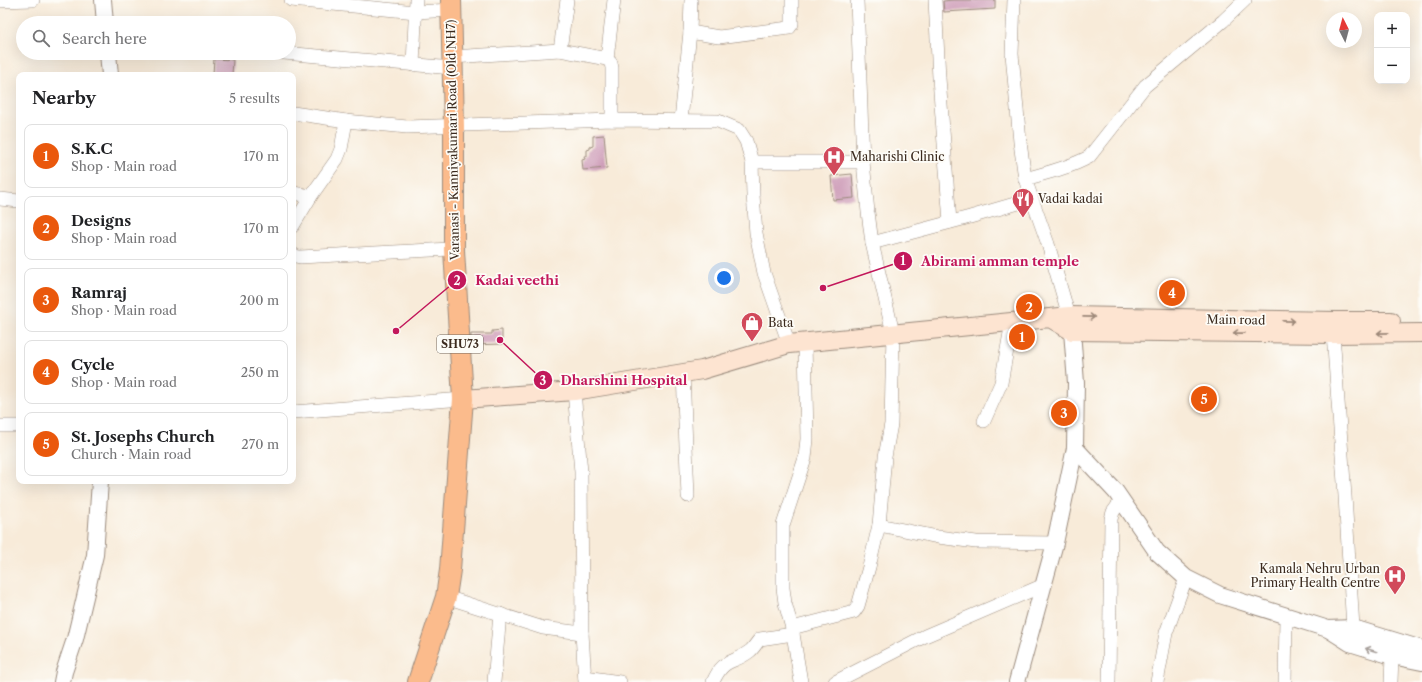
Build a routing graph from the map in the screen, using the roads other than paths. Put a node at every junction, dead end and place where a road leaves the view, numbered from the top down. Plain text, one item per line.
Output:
1 (33, 0) edge
2 (103, 0) edge
3 (291, 0) edge
4 (567, 0) edge
5 (614, 0) edge
6 (690, 0) edge
7 (792, 0) edge
8 (857, 0) edge
9 (936, 0) edge
10 (1014, 0) edge
11 (1244, 0) edge
12 (0, 1) edge
13 (451, 5) edge
14 (416, 6) edge
15 (104, 16) edge
16 (690, 32) junction
17 (560, 50) junction
18 (296, 54) edge
19 (607, 59) junction
20 (109, 60) edge
21 (452, 63) junction
22 (413, 65) junction
23 (110, 72) edge
24 (296, 113) edge
25 (612, 120) junction
26 (681, 120) junction
27 (346, 121) junction
28 (454, 126) junction
29 (752, 162) junction
30 (863, 162) junction
31 (1025, 179) junction
32 (296, 194) edge
33 (311, 196) junction
34 (0, 199) edge
35 (1032, 199) junction
36 (16, 201) edge
37 (296, 221) edge
38 (950, 222) junction
39 (872, 243) junction
40 (454, 250) junction
41 (296, 256) edge
42 (1422, 321) edge
43 (1012, 322) junction
44 (1071, 324) junction
45 (1334, 328) junction
46 (893, 333) junction
47 (1422, 333) edge
48 (797, 343) junction
49 (683, 373) junction
50 (574, 391) junction
51 (463, 399) junction
52 (296, 412) edge
53 (984, 421) dead end
54 (0, 426) edge
55 (16, 426) edge
56 (1075, 448) junction
57 (100, 484) edge
58 (688, 496) dead end
59 (1121, 501) junction
60 (879, 524) junction
61 (1055, 543) junction
62 (1186, 578) junction
63 (1044, 586) junction
64 (446, 597) junction
65 (500, 614) junction
66 (1286, 617) junction
67 (1353, 628) junction
68 (1328, 629) junction
69 (793, 631) junction
70 (582, 633) junction
71 (1422, 649) edge
72 (1392, 656) junction
73 (1422, 662) edge
74 (585, 679) edge
75 (852, 679) edge
76 (62, 682) edge
77 (418, 682) edge
78 (494, 682) edge
79 (620, 682) edge
80 (713, 682) edge
81 (801, 682) edge
82 (835, 682) edge
83 (1018, 682) edge
84 (1109, 682) edge
85 (1157, 682) edge
86 (1285, 682) edge
87 (1390, 682) edge

1 - 12 street
2 - 15 street
3 - 14 street
4 - 17 street
5 - 19 street
6 - 16 street
7 - 16 street
8 - 30 street
9 - 38 street
10 - 31 street
11 - 31 street
13 - 14 street
13 - 21 main road, Varanasi - Kanniyakumari Road (Old NH7) / SHU73
14 - 22 street
16 - 26 street
17 - 19 street
17 - 21 street
18 - 22 street
19 - 25 street
20 - 23 street
21 - 22 street
21 - 28 main road, Varanasi - Kanniyakumari Road (Old NH7) / SHU73
24 - 27 street
25 - 26 street
25 - 28 street
26 - 29 street
27 - 28 street
27 - 33 street
28 - 40 main road, Varanasi - Kanniyakumari Road (Old NH7) / SHU73
29 - 30 street
29 - 48 street
30 - 39 street
31 - 35 street
32 - 33 street
33 - 37 street
34 - 36 street
35 - 38 street
35 - 44 street
38 - 39 street
39 - 46 street
40 - 41 street
40 - 51 main road, Varanasi - Kanniyakumari Road (Old NH7) / SHU73
42 - 45 main road, Main road
43 - 44 main road
43 - 46 main road
43 - 53 street
44 - 45 main road, Main road
44 - 56 street
47 -> 45 main road, Main road
45 - 67 street
46 - 48 main road
46 - 60 street
48 - 49 main road
48 - 69 street
49 - 50 main road
49 - 58 street
50 - 51 main road
50 - 70 street
51 - 52 street
51 - 64 main road, Varanasi - Kanniyakumari Road (Old NH7) / SHU73
54 - 55 street
56 - 59 street
56 - 61 street
57 - 76 street
59 - 62 street
59 - 84 street
60 - 61 street
60 - 69 street
61 - 63 street
62 - 66 street
62 - 85 street
63 - 75 street
63 - 83 street
64 - 65 street
64 - 77 main road, Varanasi - Kanniyakumari Road (Old NH7) / SHU73
65 - 70 street
65 - 78 street
66 - 68 street
66 - 86 street
67 - 68 street
67 - 71 street
72 -> 68 street
69 - 80 street
69 - 81 street
70 - 74 street
72 - 73 street
72 - 87 street
74 - 79 street
75 - 82 street

